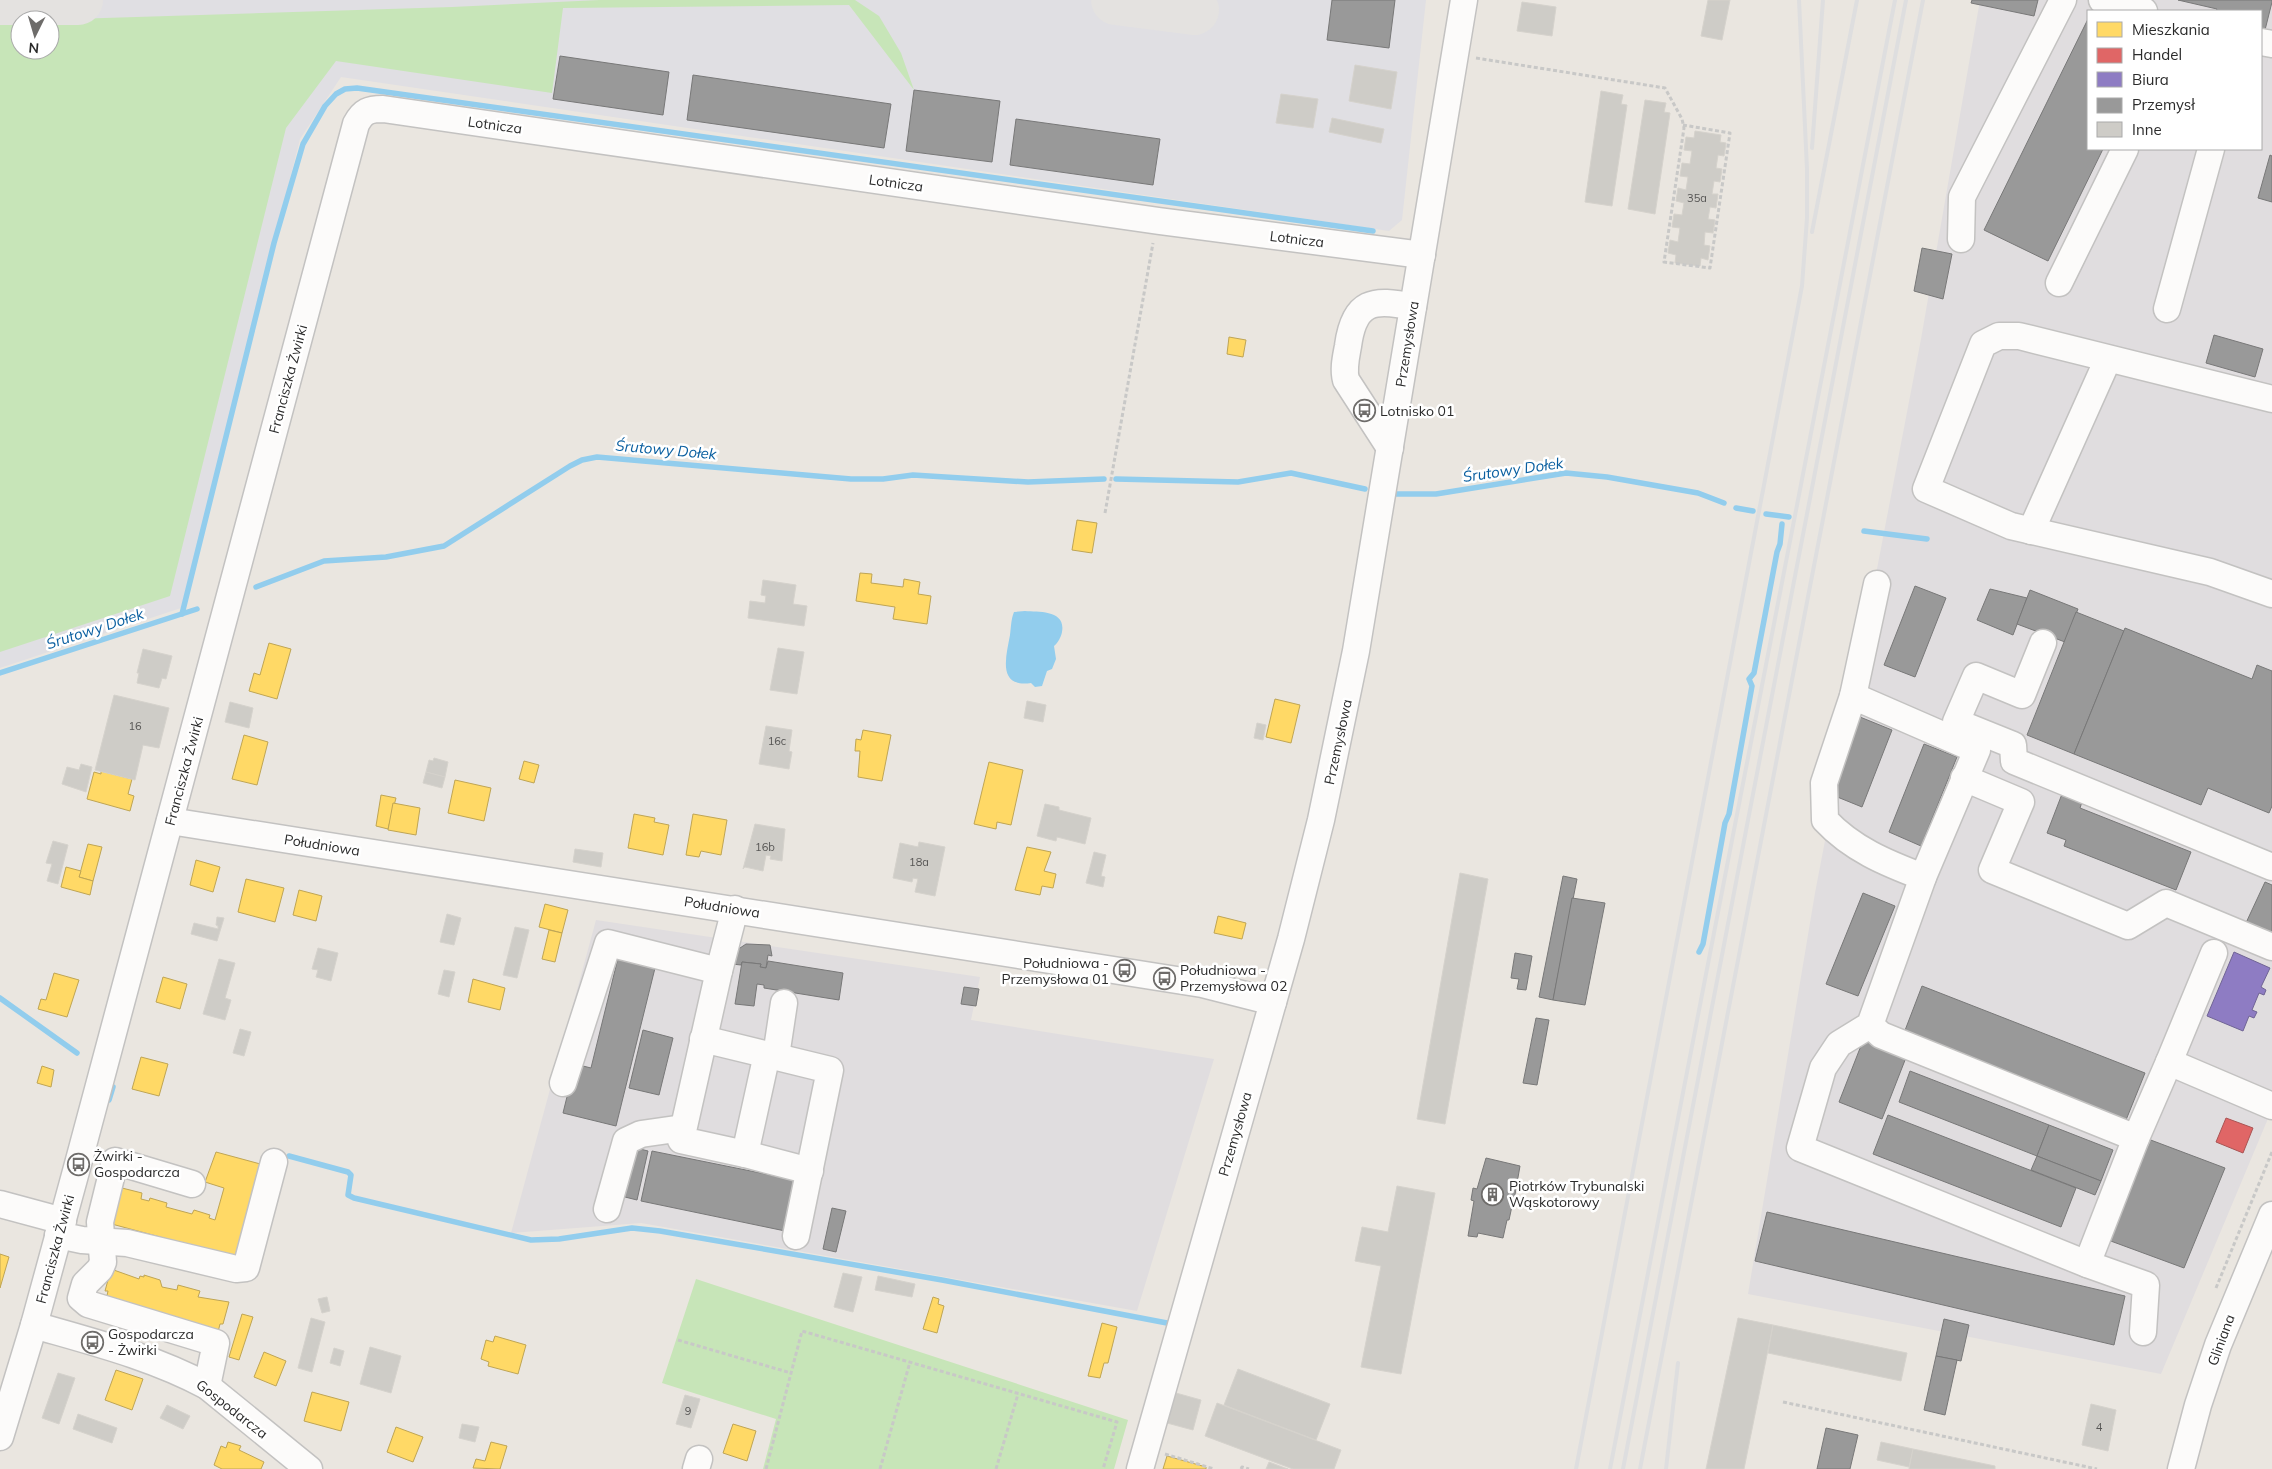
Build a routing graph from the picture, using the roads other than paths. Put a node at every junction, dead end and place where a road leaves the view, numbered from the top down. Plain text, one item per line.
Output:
1 (1464, 0) edge
2 (2063, 0) edge
3 (2102, 0) edge
4 (2140, 10) edge
5 (370, 109) joint
6 (2125, 150) edge
7 (2211, 150) edge
8 (1960, 239) dead end
9 (1422, 256) junction
10 (2059, 282) dead end
11 (1413, 307) junction
12 (2167, 309) dead end
13 (2108, 359) junction
14 (2269, 391) edge
15 (1390, 448) junction
16 (2031, 531) junction
17 (1878, 584) dead end
18 (2272, 594) edge
19 (2044, 642) dead end
20 (1853, 696) junction
21 (1964, 778) junction
22 (170, 821) junction
23 (2269, 858) edge
24 (1923, 877) junction
25 (735, 910) junction
26 (2272, 947) edge
27 (2214, 954) dead end
28 (718, 971) junction
29 (1273, 1002) junction
30 (784, 1003) dead end
31 (1870, 1025) junction
32 (703, 1039) junction
33 (772, 1055) junction
34 (2169, 1062) junction
35 (564, 1084) dead end
36 (2272, 1106) edge
37 (683, 1128) junction
38 (2136, 1138) junction
39 (745, 1154) junction
40 (274, 1162) dead end
41 (810, 1171) junction
42 (192, 1184) dead end
43 (0, 1204) edge
44 (606, 1209) dead end
45 (2272, 1215) edge
46 (61, 1228) junction
47 (796, 1236) dead end
48 (103, 1241) junction
49 (2086, 1264) junction
50 (34, 1325) junction
51 (2143, 1332) dead end
52 (207, 1386) junction
53 (0, 1436) edge
54 (1148, 1460) edge
55 (308, 1469) edge
56 (2181, 1469) edge

1 - 9 street, Przemysłowa
2 - 8 street
3 - 4 street
5 - 9 street, Lotnicza
5 - 22 street, Franciszka Żwirki
6 - 10 street
7 - 12 street
9 - 11 street, Przemysłowa
11 - 15 street, Przemysłowa
11 - 15 street
13 - 14 street
13 - 16 street
13 - 16 street
15 - 29 street, Przemysłowa
16 - 18 street
17 - 20 street
19 - 23 street
20 - 21 street
20 - 24 street
21 - 24 street
21 - 26 street
22 - 25 street, Południowa
22 - 46 street, Franciszka Żwirki
24 - 31 street
25 - 28 street
25 - 29 street, Południowa
27 - 34 street
28 - 32 street
28 - 35 street
29 - 54 street, Przemysłowa
30 - 33 street
31 - 38 street
31 - 49 street
32 - 33 street
32 - 37 street
33 - 39 street
33 - 41 street
34 - 36 street
34 - 38 street
37 - 39 street
37 - 44 street
38 - 49 street
39 - 41 street
40 - 48 street
41 - 47 street
42 - 48 street
43 - 46 street
45 - 56 street, Gliniana
46 - 48 street
46 - 50 street, Franciszka Żwirki
48 - 52 street
49 - 51 street
50 - 52 street, Gospodarcza
50 - 53 street, Franciszka Żwirki
52 - 55 street, Gospodarcza

